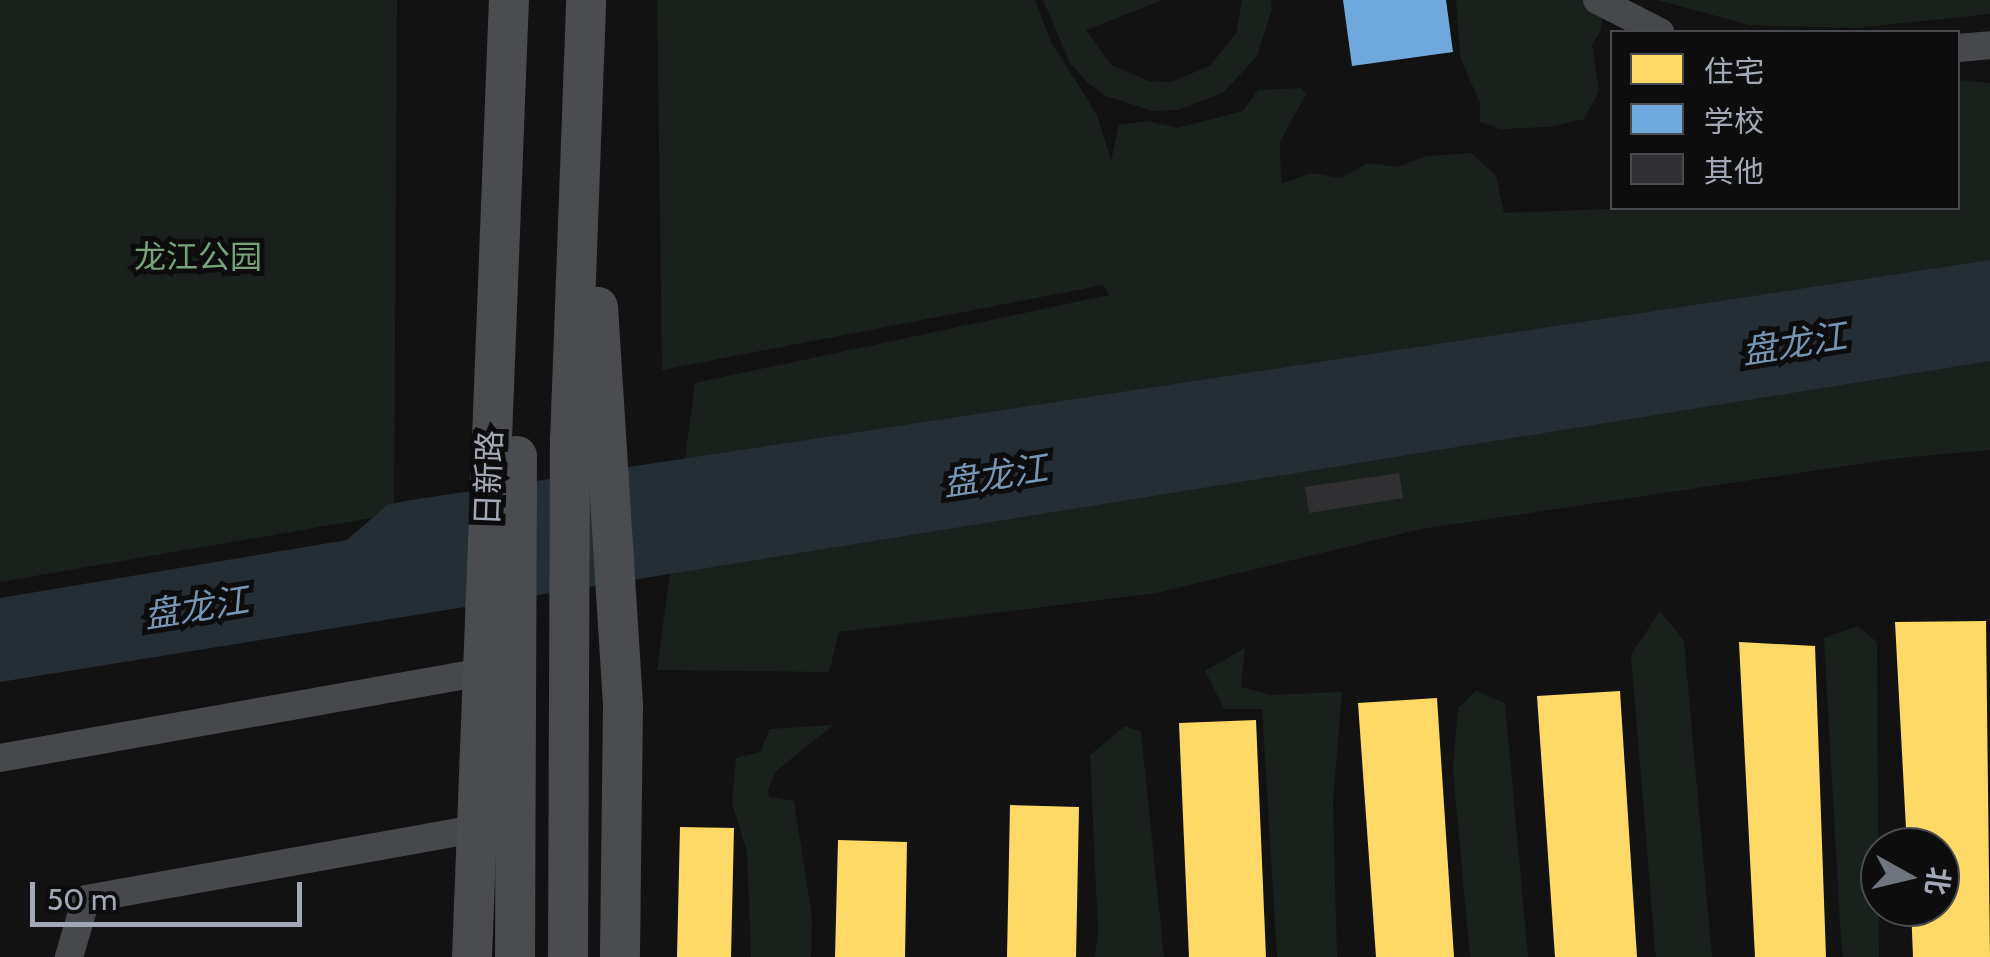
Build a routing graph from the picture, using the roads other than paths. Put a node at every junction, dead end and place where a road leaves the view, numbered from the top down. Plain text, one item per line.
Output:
1 (510, 0) edge
2 (586, 0) edge
3 (1597, 0) edge
4 (1656, 30) edge
5 (1990, 45) edge
6 (1960, 48) edge
7 (588, 442) junction
8 (498, 670) junction
9 (0, 758) edge
10 (474, 829) junction
11 (69, 957) edge
12 (472, 957) edge
13 (515, 957) edge
14 (568, 957) edge
15 (620, 957) edge

1 - 8 main road, 日新路
2 - 7 main road
3 - 4 street
5 - 6 street
7 - 14 main road
7 - 15 main road
8 - 9 street
8 - 10 main road, 日新路
8 - 13 main road, 日新路
10 - 11 street
10 - 12 main road, 日新路

